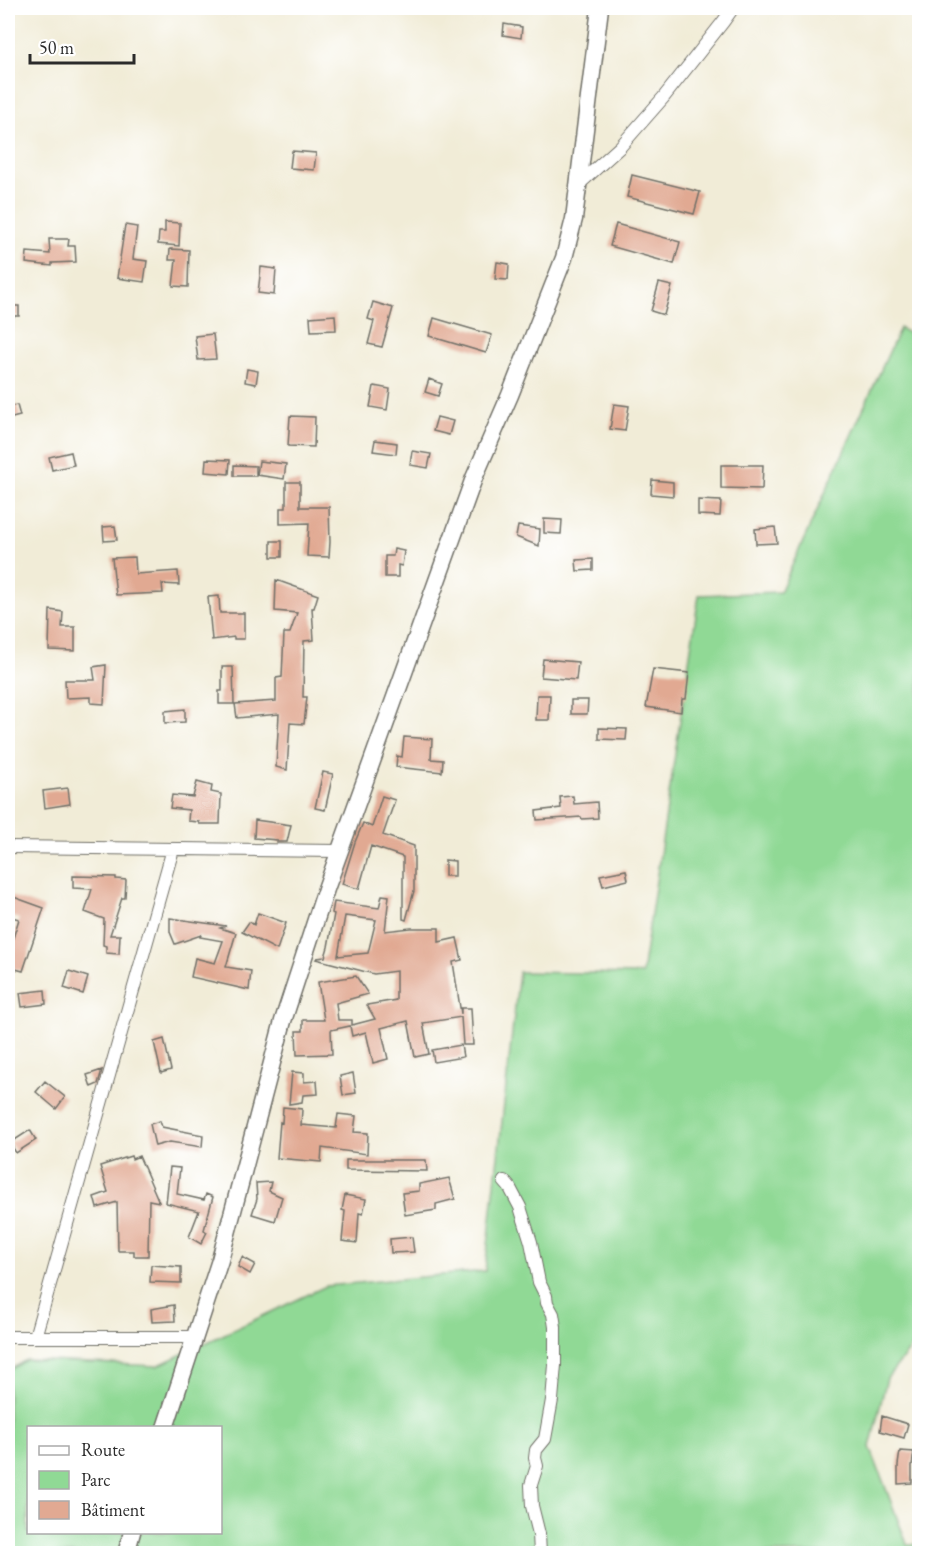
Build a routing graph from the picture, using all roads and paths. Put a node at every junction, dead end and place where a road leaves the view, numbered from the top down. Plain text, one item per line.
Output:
1 (600, 8) edge
2 (732, 8) edge
3 (579, 184) junction
4 (8, 847) edge
5 (173, 849) junction
6 (340, 851) junction
7 (504, 1180) dead end
8 (8, 1337) edge
9 (35, 1337) junction
10 (195, 1337) junction
11 (166, 1426) edge
12 (132, 1534) edge
13 (126, 1554) edge
14 (540, 1554) edge

1 - 3 main road
2 - 3 street
3 - 6 main road
4 - 5 street
5 - 6 street
5 - 9 street
6 - 10 main road
7 - 14 street
8 - 9 street
9 - 10 street
10 - 11 main road
12 - 13 main road

